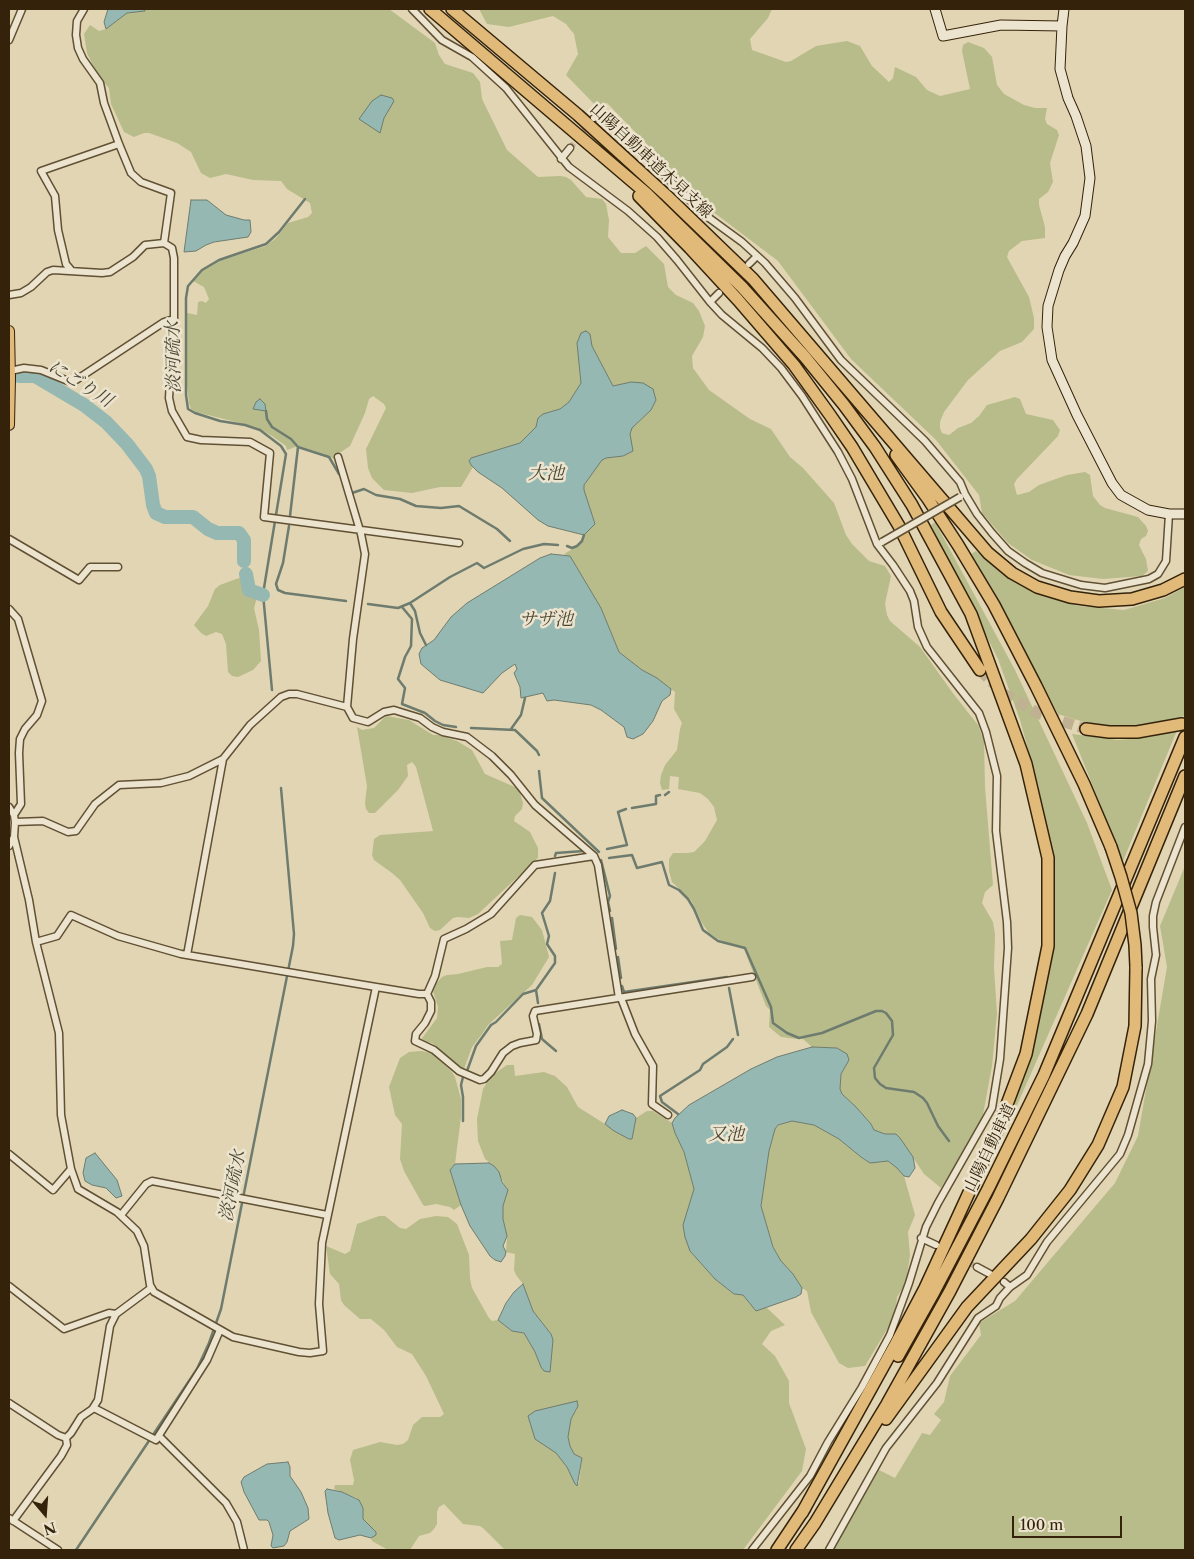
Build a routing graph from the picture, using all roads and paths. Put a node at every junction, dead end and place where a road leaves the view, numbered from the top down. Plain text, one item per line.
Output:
1 (22, 9) edge
2 (84, 9) edge
3 (412, 9) edge
4 (430, 9) edge
5 (452, 9) edge
6 (935, 9) edge
7 (1064, 9) edge
8 (1062, 26) junction
9 (9, 40) edge
10 (594, 118) dead end
11 (119, 144) junction
12 (570, 148) tunnel mouth
13 (607, 158) junction
14 (561, 159) junction
15 (164, 243) junction
16 (757, 256) junction
17 (749, 264) dead end
18 (71, 270) junction
19 (718, 293) dead end
20 (9, 296) edge
21 (710, 302) junction
22 (174, 318) junction
23 (9, 331) edge
24 (815, 350) junction
25 (10, 371) junction
26 (9, 425) edge
27 (338, 457) dead end
28 (963, 495) junction
29 (1169, 514) junction
30 (1185, 514) edge
31 (360, 530) junction
32 (9, 539) edge
33 (459, 543) dead end
34 (879, 543) junction
35 (118, 567) dead end
36 (1185, 579) edge
37 (9, 609) edge
38 (980, 670) tunnel mouth
39 (347, 707) junction
40 (1182, 724) dead end
41 (1086, 729) tunnel mouth
42 (1185, 737) edge
43 (223, 759) junction
44 (1185, 776) edge
45 (9, 807) edge
46 (15, 818) junction
47 (1185, 827) edge
48 (14, 837) junction
49 (9, 846) edge
50 (594, 856) junction
51 (36, 942) junction
52 (187, 955) junction
53 (752, 977) dead end
54 (376, 987) junction
55 (427, 994) junction
56 (620, 998) junction
57 (668, 1115) dead end
58 (9, 1154) edge
59 (71, 1169) junction
60 (121, 1215) junction
61 (327, 1215) junction
62 (921, 1238) junction
63 (936, 1245) dead end
64 (977, 1267) tunnel mouth
65 (990, 1274) dead end
66 (1004, 1282) dead end
67 (9, 1286) edge
68 (1010, 1286) junction
69 (151, 1288) junction
70 (116, 1314) junction
71 (217, 1328) junction
72 (9, 1403) edge
73 (93, 1408) junction
74 (66, 1438) junction
75 (154, 1438) junction
76 (802, 1513) junction
77 (11, 1519) edge
78 (814, 1522) junction
79 (58, 1550) edge
80 (244, 1550) edge
81 (752, 1550) edge
82 (777, 1550) edge
83 (796, 1550) edge
84 (829, 1550) edge

1 - 9 street
2 - 11 street
3 - 14 street
4 - 13 highway, 山陽自動車道木見支線
5 - 24 highway, 山陽自動車道木見支線
6 - 8 street
7 - 8 street
8 - 29 street
10 - 16 street
11 - 15 street
11 - 18 street
12 - 14 street
13 - 38 highway
13 - 76 highway
14 - 21 street
15 - 18 street
15 - 22 street
16 - 17 street
16 - 28 street
18 - 20 street
19 - 21 street
21 - 34 street
22 - 25 street
22 - 31 street
23 - 25 main road
24 - 36 highway
24 - 78 highway, bridge
25 - 26 main road
27 - 31 street
28 - 29 street
28 - 34 street, bridge
29 - 30 street
31 - 33 street
31 - 39 street
32 - 35 street
34 - 62 street
37 - 46 street
39 - 43 street
39 - 50 street
40 - 41 highway
42 - 76 highway, 山陽自動車道
43 - 46 street
43 - 52 street
44 - 78 highway, 山陽自動車道
45 - 46 street
46 - 48 street
47 - 68 street
48 - 49 street
48 - 51 street
50 - 55 street
50 - 56 street
51 - 52 street
51 - 59 street
52 - 54 street
53 - 56 street
54 - 55 street
54 - 61 street
55 - 56 street
56 - 57 street
58 - 59 street
59 - 60 street
60 - 61 street
60 - 69 street
61 - 71 street
62 - 63 street
62 - 81 street
64 - 65 street
66 - 68 street
67 - 70 street
68 - 84 street
69 - 70 street
69 - 71 street
70 - 73 street
71 - 75 street
72 - 74 street
73 - 74 street
73 - 75 street
74 - 77 street
75 - 80 street
76 - 82 highway, 山陽自動車道
77 - 79 street
78 - 83 highway, 山陽自動車道

